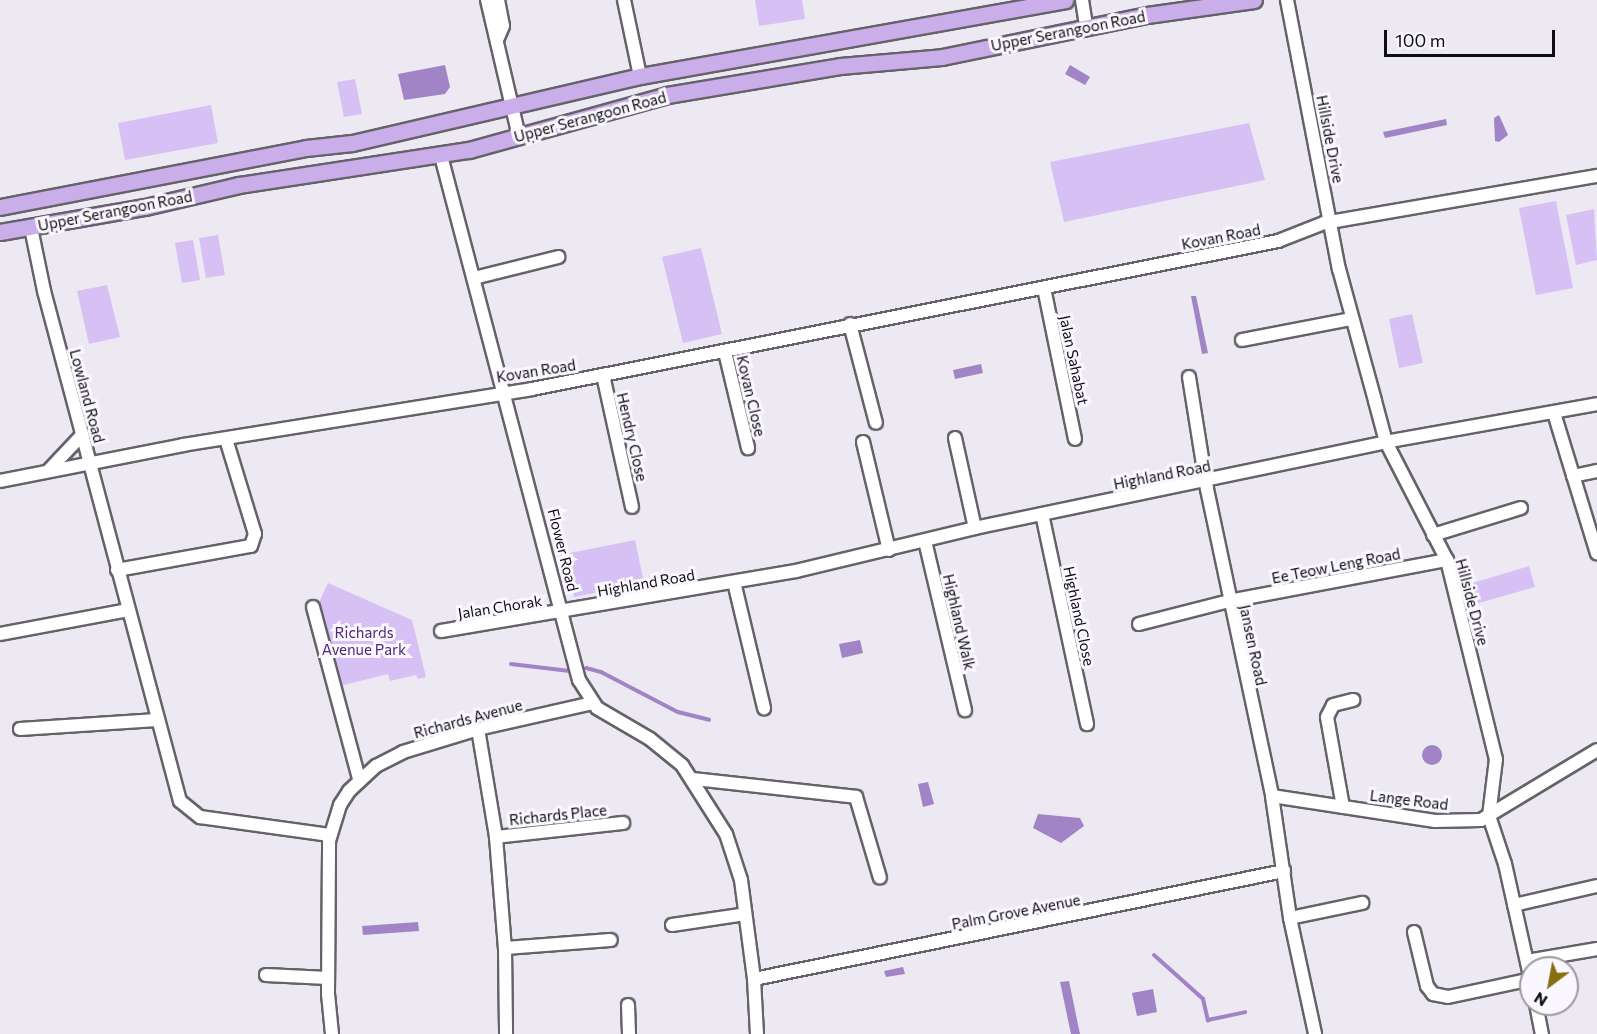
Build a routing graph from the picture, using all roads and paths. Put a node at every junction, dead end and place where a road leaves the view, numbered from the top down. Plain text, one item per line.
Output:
1 (487, 0) edge
2 (498, 0) edge
3 (624, 0) edge
4 (1065, 0) edge
5 (1082, 0) edge
6 (1254, 0) edge
7 (1287, 0) edge
8 (1086, 26) junction
9 (498, 38) junction
10 (640, 76) junction
11 (512, 107) junction
12 (519, 136) junction
13 (441, 156) junction
14 (1597, 176) edge
15 (0, 207) edge
16 (1330, 222) junction
17 (31, 228) junction
18 (0, 232) edge
19 (558, 256) dead end
20 (474, 278) junction
21 (1044, 288) junction
22 (1351, 319) junction
23 (850, 324) junction
24 (1242, 340) dead end
25 (725, 351) junction
26 (603, 375) junction
27 (1189, 376) dead end
28 (504, 392) junction
29 (1597, 404) edge
30 (1554, 413) junction
31 (876, 423) dead end
32 (82, 435) junction
33 (955, 438) dead end
34 (226, 439) junction
35 (1076, 439) dead end
36 (863, 442) dead end
37 (1386, 442) junction
38 (748, 448) dead end
39 (90, 463) junction
40 (47, 471) junction
41 (1597, 471) edge
42 (1574, 476) junction
43 (0, 481) edge
44 (1206, 481) junction
45 (632, 507) dead end
46 (1521, 508) dead end
47 (1042, 514) junction
48 (975, 528) junction
49 (1433, 535) junction
50 (926, 541) junction
51 (889, 550) junction
52 (1597, 554) edge
53 (1447, 560) junction
54 (117, 570) junction
55 (735, 582) junction
56 (1229, 601) junction
57 (313, 607) dead end
58 (128, 610) junction
59 (563, 612) junction
60 (1139, 624) dead end
61 (441, 631) dead end
62 (0, 634) edge
63 (1353, 700) dead end
64 (592, 703) junction
65 (764, 708) dead end
66 (964, 710) dead end
67 (157, 720) junction
68 (1087, 724) dead end
69 (20, 729) dead end
70 (478, 729) junction
71 (1597, 750) edge
72 (359, 779) junction
73 (694, 779) junction
74 (1272, 796) junction
75 (1343, 807) junction
76 (1489, 816) junction
77 (623, 823) dead end
78 (330, 835) junction
79 (496, 837) junction
80 (1284, 871) junction
81 (880, 878) dead end
82 (1597, 886) edge
83 (1362, 903) dead end
84 (1515, 905) junction
85 (740, 915) dead end
86 (1290, 918) junction
87 (672, 925) dead end
88 (1414, 932) dead end
89 (611, 940) dead end
90 (505, 948) junction
91 (1597, 949) edge
92 (1526, 956) edge
93 (1556, 956) edge
94 (266, 975) dead end
95 (328, 978) junction
96 (754, 979) junction
97 (1519, 982) edge
98 (628, 1005) dead end
99 (1538, 1016) edge
100 (332, 1034) edge
101 (506, 1034) edge
102 (629, 1034) edge
103 (757, 1034) edge
104 (1315, 1034) edge
105 (1542, 1034) edge

1 - 9 street
2 - 9 street
3 - 10 street
4 - 10 main road, Upper Serangoon Road
5 - 8 street
6 - 8 main road, Upper Serangoon Road
7 - 16 street, Hillside Drive
8 - 12 main road, Upper Serangoon Road
9 - 11 street
10 - 11 main road, Upper Serangoon Road
11 - 12 street
11 - 15 main road, Upper Serangoon Road
12 - 13 main road, Upper Serangoon Road
13 - 17 main road, Upper Serangoon Road
13 - 20 street, Flower Road
14 - 16 street, Kovan Road
16 - 21 street, Kovan Road
16 - 22 street, Hillside Drive
17 - 18 main road, Upper Serangoon Road
17 - 32 street, Lowland Road
19 - 20 street
20 - 28 street, Flower Road
21 - 23 street, Kovan Road
21 - 35 street, Jalan Sahabat
22 - 24 street
22 - 37 street, Hillside Drive
23 - 25 street, Kovan Road
23 - 31 street
25 - 26 street, Kovan Road
25 - 38 street, Kovan Close
26 - 28 street, Kovan Road
26 - 45 street, Hendry Close
27 - 44 street, Jansen Road
28 - 34 street, Kovan Road
28 - 59 street, Flower Road
29 - 30 street, Highland Road
30 - 37 street, Highland Road
30 - 42 street
32 - 39 street, Lowland Road
32 - 40 street
33 - 48 street
34 - 39 street, Kovan Road
34 - 54 street
36 - 51 street
37 - 44 street, Highland Road
37 - 49 street, Hillside Drive
39 - 40 street, Kovan Road
39 - 54 street, Lowland Road
40 - 43 street, Kovan Road
41 - 42 street
42 - 52 street
44 - 47 street, Highland Road
44 - 56 street, Jansen Road
46 - 49 street
47 - 48 street, Highland Road
47 - 68 street, Highland Close
48 - 50 street, Highland Road
49 - 53 street, Hillside Drive
50 - 51 street, Highland Road
50 - 66 street, Highland Walk
51 - 55 street, Highland Road
53 - 56 street, Ee Teow Leng Road
53 - 76 street, Hillside Drive
54 - 58 street, Lowland Road
55 - 59 street, Highland Road
55 - 65 street
56 - 60 street, Ee Teow Leng Road
56 - 74 street, Jansen Road
57 - 72 street
58 - 62 street
58 - 67 street, Lowland Road
59 - 61 street, Jalan Chorak
59 - 64 street, Flower Road
63 - 75 street
64 - 70 street, Richards Avenue
64 - 73 street
67 - 69 street
67 - 78 street, Lowland Road
70 - 72 street, Richards Avenue
70 - 79 street, Richards Place
71 - 76 street, Lange Road
72 - 78 street, Richards Avenue
73 - 81 street
73 - 96 street
74 - 75 street, Lange Road
74 - 80 street, Jansen Road
75 - 76 street, Lange Road
76 - 84 street, Hillside Drive
77 - 79 street, Richards Place
78 - 95 street, Richards Avenue
79 - 90 street, Richards Place
80 - 86 street, Jansen Road
80 - 96 street, Palm Grove Avenue
82 - 84 street
83 - 86 street
84 - 92 street, Hillside Drive
85 - 87 street
86 - 104 street, Jansen Road
88 - 97 street, Hillside Drive
89 - 90 street
90 - 101 street, Richards Place
91 - 93 street
94 - 95 street
95 - 100 street, Richards Avenue
96 - 103 street
98 - 102 street
99 - 105 street

